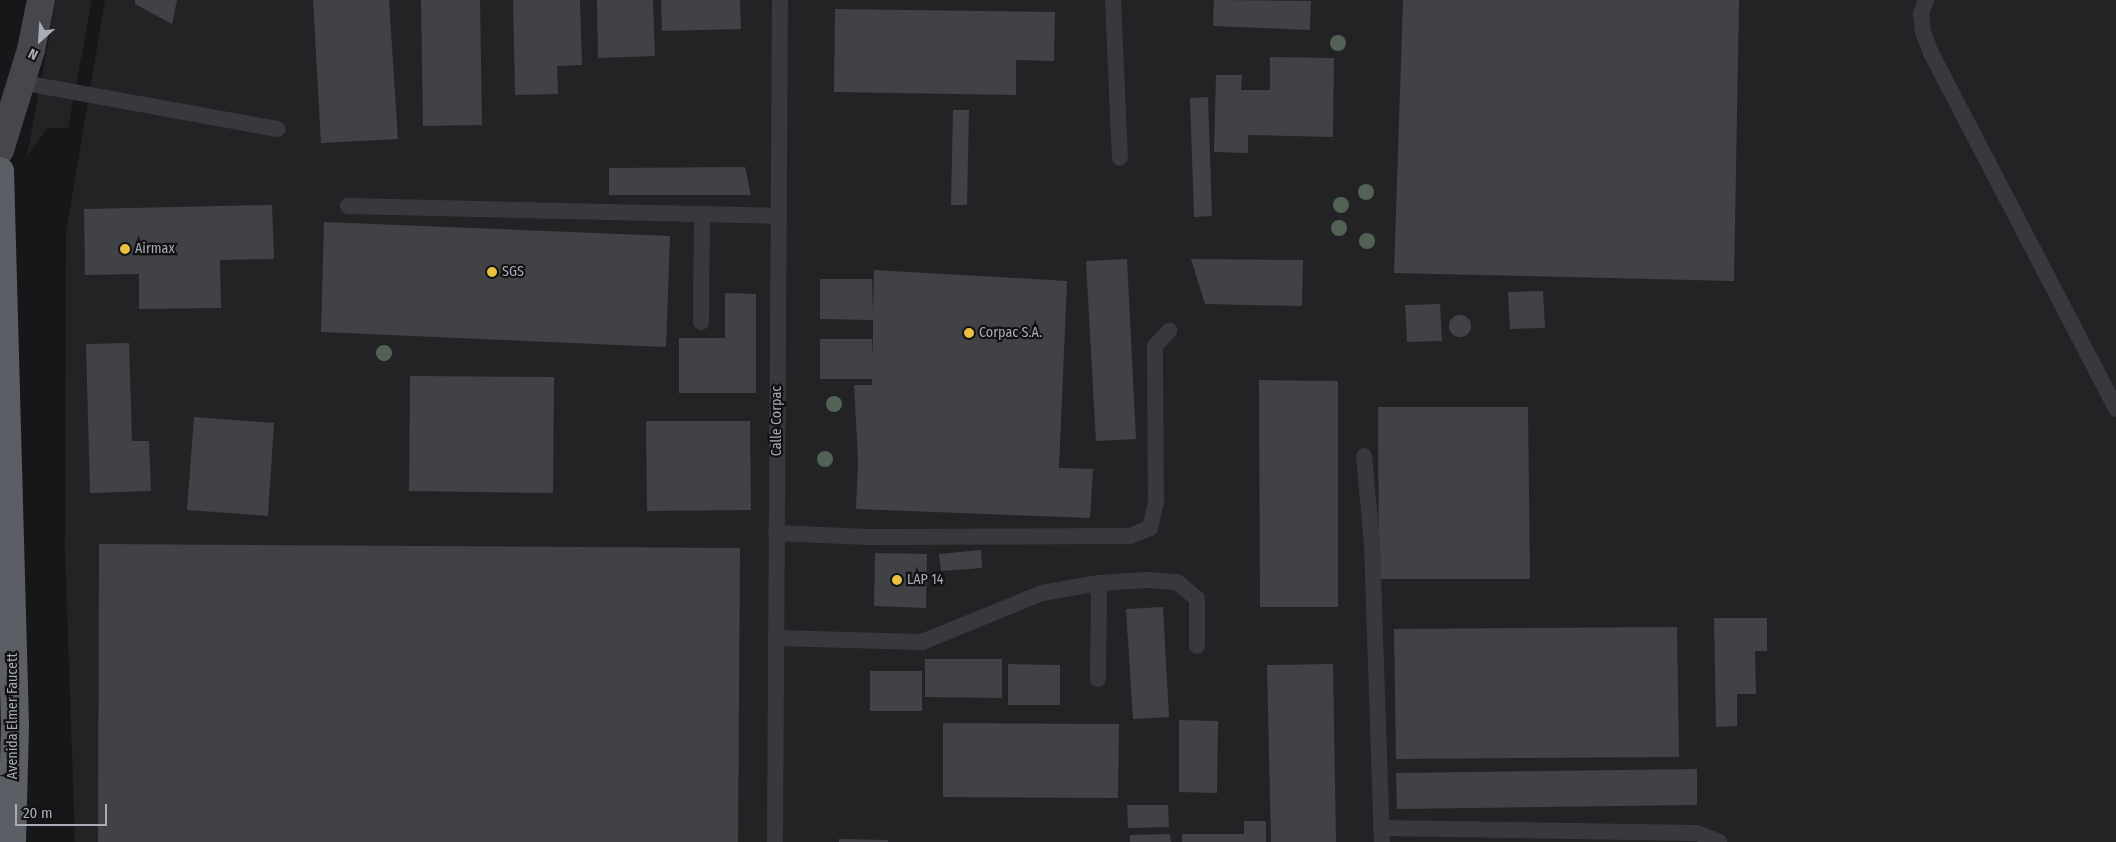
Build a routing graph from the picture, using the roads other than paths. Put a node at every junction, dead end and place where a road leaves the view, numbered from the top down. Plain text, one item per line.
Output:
1 (41, 0) edge
2 (780, 0) edge
3 (1113, 0) edge
4 (1926, 0) edge
5 (19, 82) junction
6 (278, 129) dead end
7 (0, 150) edge
8 (1120, 158) dead end
9 (0, 171) edge
10 (348, 206) dead end
11 (702, 214) junction
12 (779, 216) junction
13 (701, 322) dead end
14 (1169, 331) dead end
15 (2116, 409) edge
16 (1364, 456) dead end
17 (776, 533) junction
18 (5, 542) edge
19 (1099, 583) junction
20 (776, 638) junction
21 (1197, 646) dead end
22 (1098, 679) dead end
23 (1382, 835) edge
24 (12, 842) edge
25 (775, 842) edge
26 (1719, 842) edge

1 - 5 main road
2 - 12 lane, Calle Corpac
3 - 8 lane
4 - 15 lane
5 - 6 lane
5 - 7 main road
9 - 18 highway, Avenida Elmer Faucett
10 - 11 lane
11 - 12 lane
11 - 13 lane
12 - 17 lane, Calle Corpac
14 - 17 lane
16 - 23 lane
17 - 20 lane, Calle Corpac
18 - 24 highway, Avenida Elmer Faucett
19 - 20 lane
19 - 21 lane
19 - 22 lane
20 - 25 lane, Calle Corpac
23 - 26 lane

